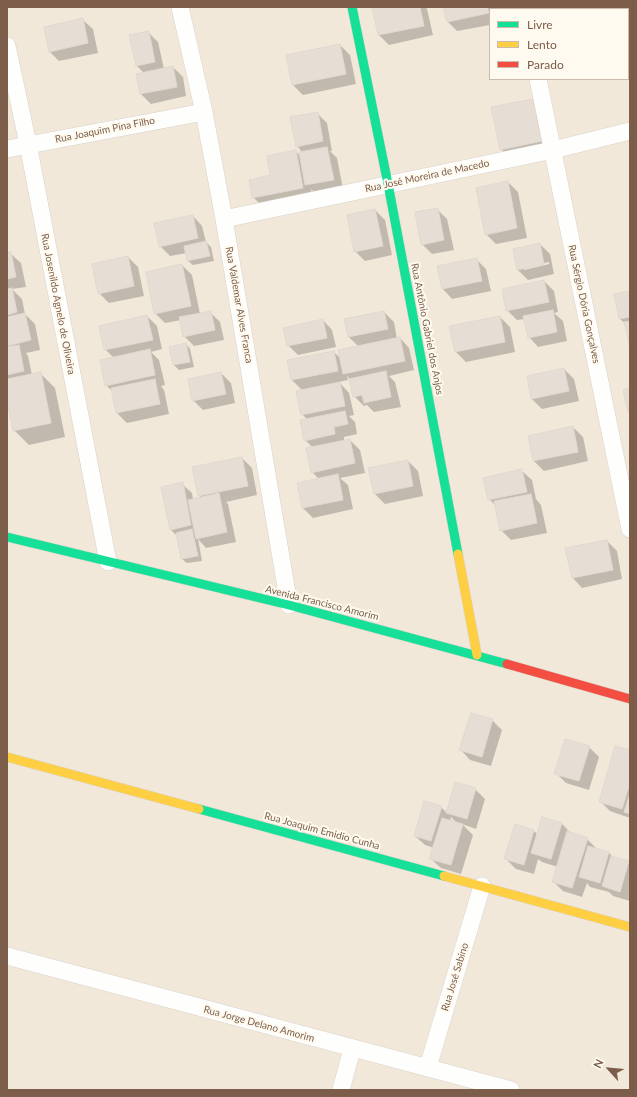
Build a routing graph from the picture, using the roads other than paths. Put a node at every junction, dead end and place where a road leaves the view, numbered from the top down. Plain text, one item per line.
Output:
1 (180, 7) edge
2 (352, 7) edge
3 (7, 46) edge
4 (538, 80) edge
5 (204, 112) junction
6 (630, 131) edge
7 (28, 144) junction
8 (7, 149) edge
9 (553, 150) junction
10 (388, 184) junction
11 (224, 219) junction
12 (630, 528) edge
13 (8, 542) edge
14 (108, 562) junction
15 (289, 605) junction
16 (477, 655) junction
17 (630, 699) edge
18 (7, 757) edge
19 (482, 886) junction
20 (630, 927) edge
21 (7, 956) edge
22 (352, 1049) junction
23 (428, 1067) junction
24 (341, 1090) edge
25 (511, 1090) edge

1 - 5 street, Rua Valdemar Alves Franca
2 - 10 street, Rua Antônio Gabriel dos Anjos
3 - 7 street, Rua Josenildo Agnelo de Oliveira
4 - 9 street, Rua Sérgio Dória Gonçalves
5 - 7 street, Rua Joaquim Pina Filho
5 - 11 street, Rua Valdemar Alves Franca
6 - 9 street, Rua José Moreira de Macedo
7 - 8 street, Rua Joaquim Pina Filho
7 - 14 street, Rua Josenildo Agnelo de Oliveira
9 - 10 street, Rua José Moreira de Macedo
9 - 12 street, Rua Sérgio Dória Gonçalves
10 - 11 street, Rua José Moreira de Macedo
10 - 16 street, Rua Antônio Gabriel dos Anjos
11 - 15 street, Rua Valdemar Alves Franca
13 - 14 street, Avenida Francisco Amorim
14 - 15 street, Avenida Francisco Amorim
15 - 16 street, Avenida Francisco Amorim
16 - 17 street, Avenida Francisco Amorim
18 - 19 street, Rua Joaquim Emidio Cunha
19 - 20 street, Rua Joaquim Emidio Cunha
19 - 23 street, Rua José Sabino
21 - 22 street, Rua Jorge Delano Amorim
22 - 23 street, Rua Jorge Delano Amorim
22 - 24 street
23 - 25 street, Rua Jorge Delano Amorim

